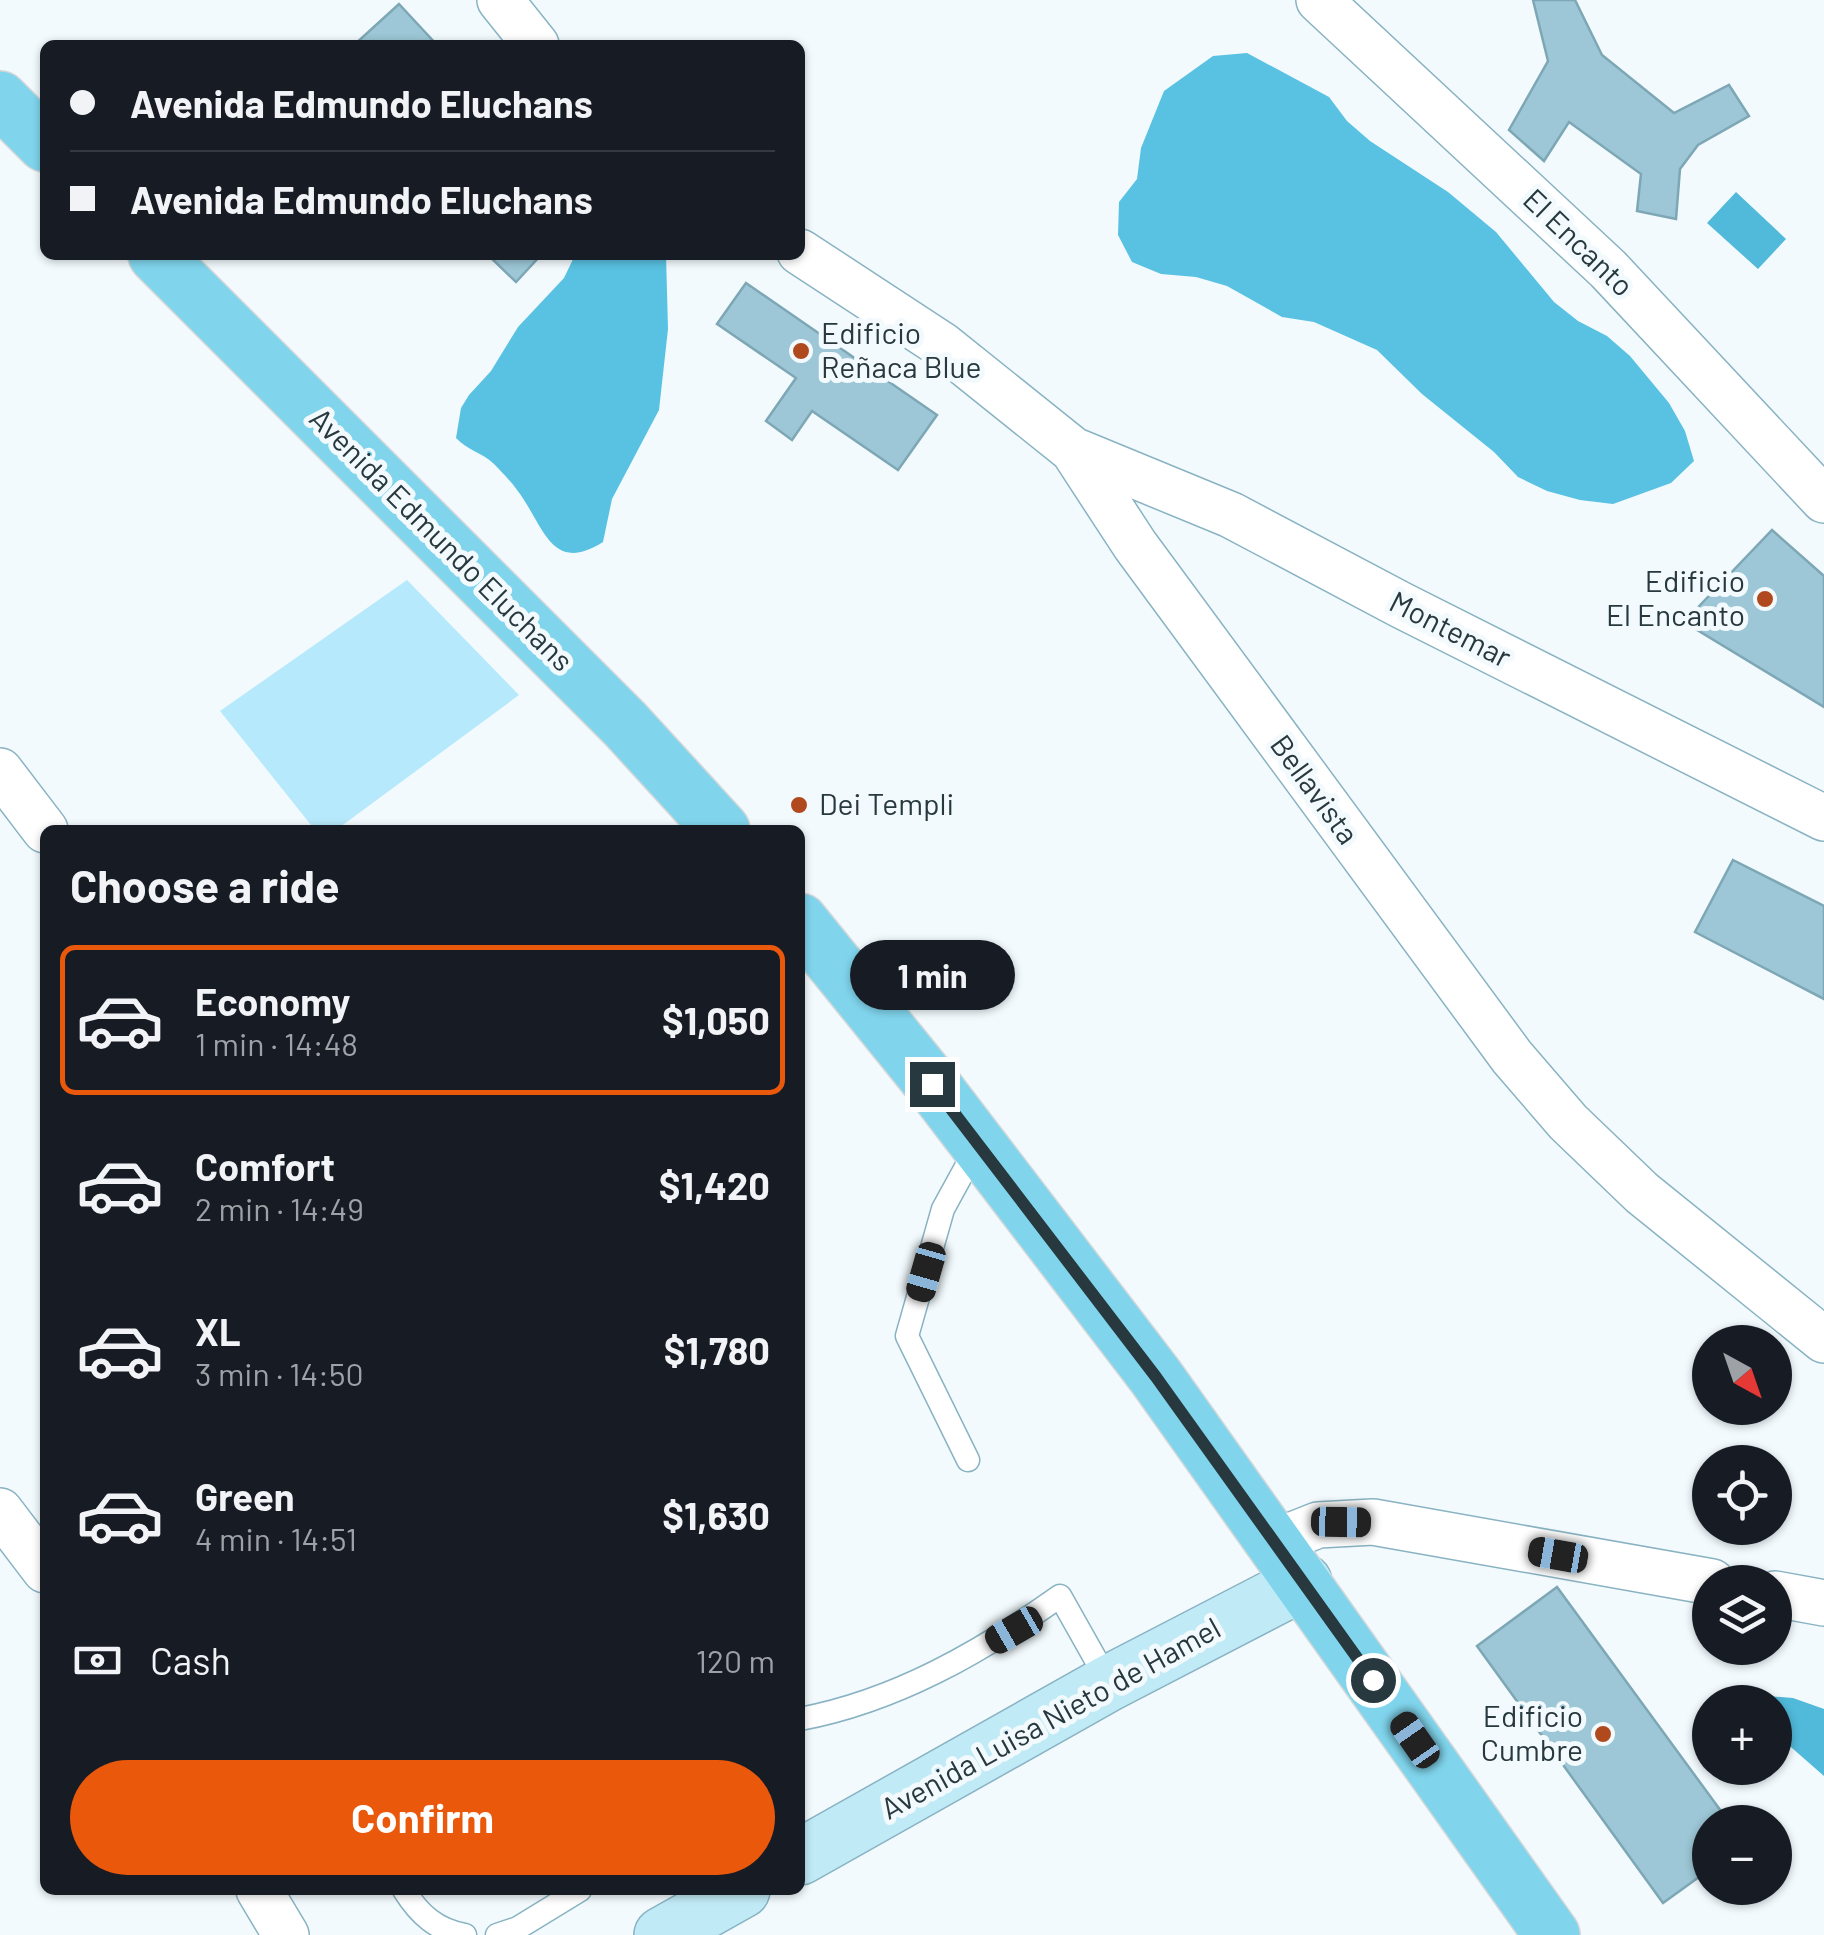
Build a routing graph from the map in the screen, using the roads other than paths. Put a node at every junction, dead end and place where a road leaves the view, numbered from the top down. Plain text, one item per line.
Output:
1 (500, 0) edge
2 (1319, 0) edge
3 (532, 40) edge
4 (0, 99) edge
5 (40, 139) edge
6 (805, 255) edge
7 (161, 260) edge
8 (1072, 450) junction
9 (1824, 500) edge
10 (0, 771) edge
11 (1824, 818) edge
12 (41, 825) edge
13 (717, 825) edge
14 (805, 927) edge
15 (978, 1145) junction
16 (1824, 1340) edge
17 (968, 1460) dead end
18 (0, 1511) edge
19 (1289, 1562) junction
20 (40, 1563) edge
21 (1692, 1578) edge
22 (1792, 1597) edge
23 (1824, 1603) edge
24 (1109, 1683) junction
25 (805, 1717) edge
26 (805, 1855) edge
27 (261, 1895) edge
28 (407, 1895) edge
29 (572, 1895) edge
30 (733, 1895) edge
31 (286, 1935) edge
32 (465, 1935) edge
33 (497, 1935) edge
34 (662, 1935) edge
35 (1552, 1935) edge

1 - 3 street
2 - 9 street, El Encanto
4 - 5 main road
6 - 8 street, Bellavista
7 - 13 main road, Avenida Edmundo Eluchans
8 - 11 street, Montemar
8 - 16 street, Bellavista
10 - 12 street
14 - 15 main road
15 - 17 lane
15 - 19 main road
18 - 20 street
19 - 21 street
19 - 24 main road, Avenida Luisa Nieto de Hamel
19 - 35 main road
22 - 23 street
24 - 25 lane
24 - 26 main road, Avenida Luisa Nieto de Hamel
27 - 31 street
28 - 32 lane
29 - 33 lane
30 - 34 main road

